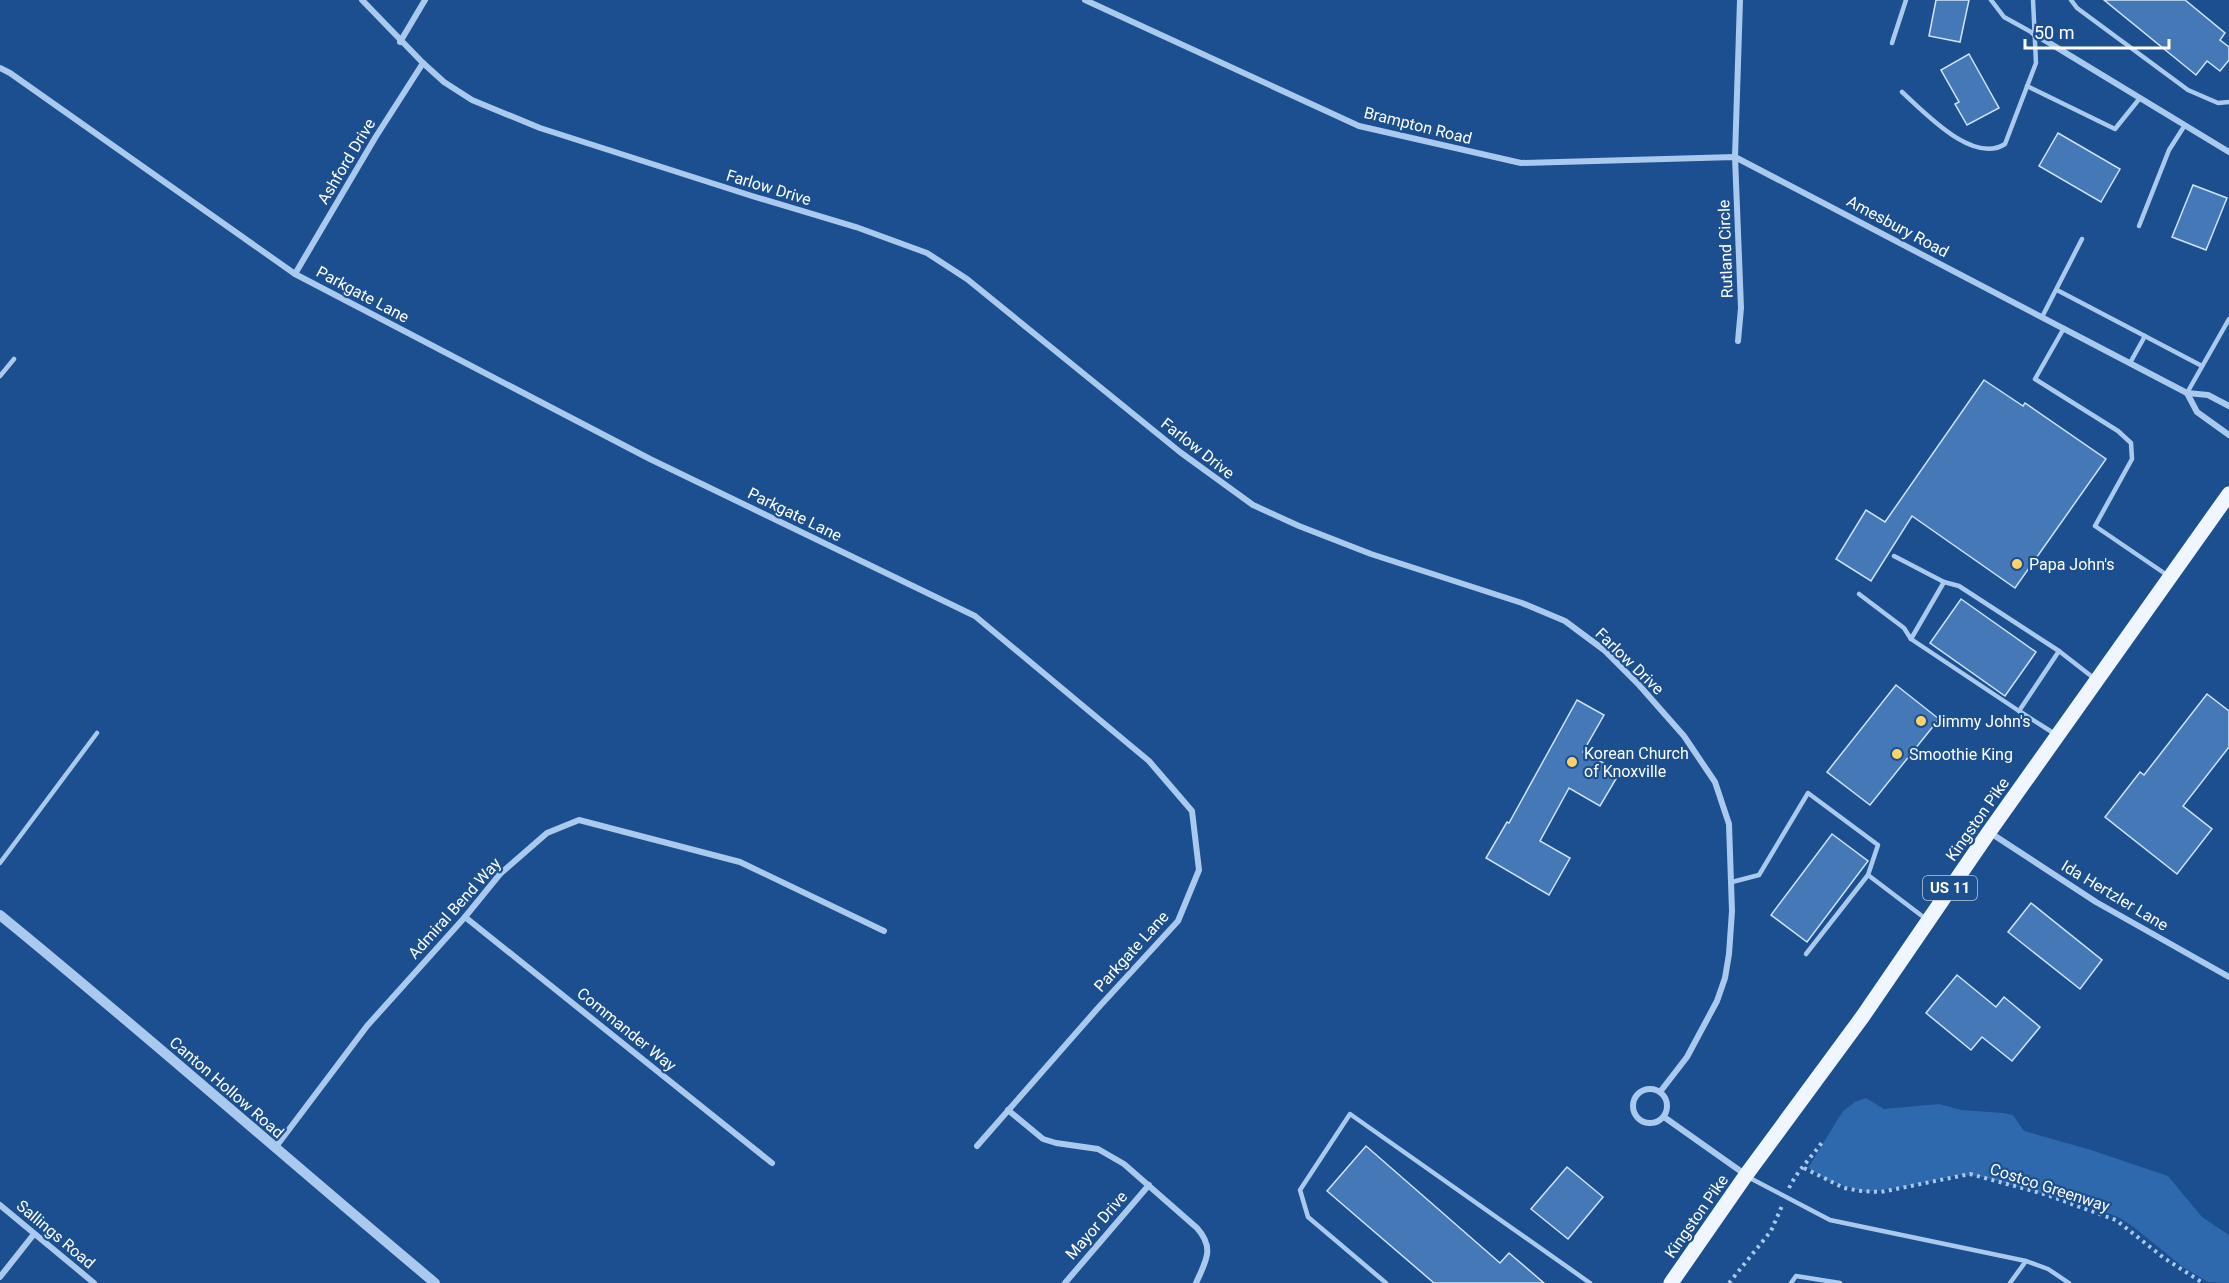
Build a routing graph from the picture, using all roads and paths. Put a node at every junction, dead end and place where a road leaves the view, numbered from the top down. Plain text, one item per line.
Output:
1 (362, 0) edge
2 (425, 0) edge
3 (1085, 0) edge
4 (1740, 0) edge
5 (1906, 0) edge
6 (1991, 0) edge
7 (2033, 0) edge
8 (2071, 0) edge
9 (2033, 33) junction
10 (400, 42) junction
11 (1892, 43) dead end
12 (423, 63) junction
13 (0, 68) edge
14 (2027, 86) junction
15 (1902, 92) dead end
16 (2140, 98) junction
17 (2229, 102) edge
18 (2185, 125) junction
19 (2229, 152) edge
20 (1736, 157) junction
21 (2139, 226) dead end
22 (2082, 238) dead end
23 (295, 274) junction
24 (2057, 290) junction
25 (2042, 317) junction
26 (2229, 319) edge
27 (2064, 328) junction
28 (2145, 336) junction
29 (1738, 340) dead end
30 (14, 359) dead end
31 (2130, 363) junction
32 (2202, 366) junction
33 (0, 376) edge
34 (2187, 393) junction
35 (2229, 406) edge
36 (2229, 435) edge
37 (2229, 494) edge
38 (1894, 556) dead end
39 (2170, 578) junction
40 (1944, 582) junction
41 (1859, 594) dead end
42 (1911, 639) junction
43 (2059, 651) junction
44 (2097, 680) junction
45 (2019, 711) junction
46 (97, 733) dead end
47 (2057, 736) junction
48 (1989, 832) junction
49 (0, 863) edge
50 (1868, 875) junction
51 (1732, 882) junction
52 (0, 915) edge
53 (465, 916) junction
54 (1928, 921) junction
55 (884, 931) dead end
56 (1806, 954) dead end
57 (2229, 977) edge
58 (1660, 1092) junction
59 (1008, 1110) junction
60 (1664, 1117) junction
61 (1823, 1141) dead end
62 (977, 1146) dead end
63 (274, 1148) junction
64 (772, 1163) dead end
65 (1804, 1168) junction
66 (1746, 1175) junction
67 (1149, 1185) junction
68 (1785, 1198) junction
69 (0, 1205) edge
70 (34, 1234) junction
71 (2026, 1261) junction
72 (0, 1277) edge
73 (1587, 1282) edge
74 (94, 1283) edge
75 (435, 1283) edge
76 (1065, 1283) edge
77 (1196, 1283) edge
78 (1386, 1283) edge
79 (1671, 1283) edge
80 (1729, 1283) edge
81 (1791, 1283) edge
82 (1840, 1283) edge
83 (2010, 1283) edge
84 (2069, 1283) edge
85 (2203, 1283) edge

1 - 10 street, Farlow Drive
2 - 10 street
3 - 20 street, Brampton Road
4 - 20 street
5 - 11 lane
6 - 9 lane
7 - 9 lane
8 - 17 lane
9 - 14 lane
9 - 16 street
10 - 12 street, Farlow Drive
12 - 23 street, Ashford Drive
12 - 51 street, Farlow Drive
13 - 23 street, Parkgate Lane
14 - 15 lane
14 - 16 lane
16 - 18 street
18 - 19 street
18 - 21 lane
20 - 25 street, Amesbury Road
20 - 29 street, Rutland Circle
22 - 24 lane
23 - 59 street, Parkgate Lane
24 - 25 lane
24 - 28 lane
25 - 27 street, Amesbury Road
26 - 32 lane
27 - 31 street, Amesbury Road
27 - 39 lane
28 - 31 lane
28 - 32 lane
30 - 33 lane
31 - 34 street, Amesbury Road
32 - 34 lane
34 - 35 street, Amesbury Road
34 - 36 street, Amesbury Road
37 - 39 main road, Kingston Pike / US 11
38 - 40 lane
39 - 44 main road, Kingston Pike / US 11
40 - 42 lane
40 - 43 lane
41 - 42 lane
42 - 45 lane
43 - 44 lane
43 - 45 lane
44 - 47 main road, Kingston Pike / US 11
45 - 47 lane
46 - 49 lane
47 - 48 main road, Kingston Pike / US 11
48 - 54 main road, Kingston Pike / US 11
48 - 57 street, Ida Hertzler Lane
50 - 51 lane
50 - 54 lane
50 - 56 lane
51 - 58 street, Farlow Drive
52 - 63 street, Canton Hollow Road
53 - 55 street, Admiral Bend Way
53 - 63 street, Admiral Bend Way
53 - 64 street, Commander Way
54 - 66 main road, Kingston Pike / US 11
58 - 60 street
58 - 60 street
59 - 62 street, Parkgate Lane
59 - 67 street
60 - 66 street
61 - 65 path
63 - 75 street, Canton Hollow Road
65 - 68 path
65 - 85 path, Costco Greenway
66 - 68 lane
66 - 79 main road, Kingston Pike / US 11
67 - 76 street, Mayor Drive
67 - 77 street
68 - 71 lane
68 - 80 path
69 - 70 street, Sallings Road
70 - 72 street
70 - 74 street, Sallings Road
71 - 83 lane
71 - 84 lane
73 - 78 lane
81 - 82 lane

